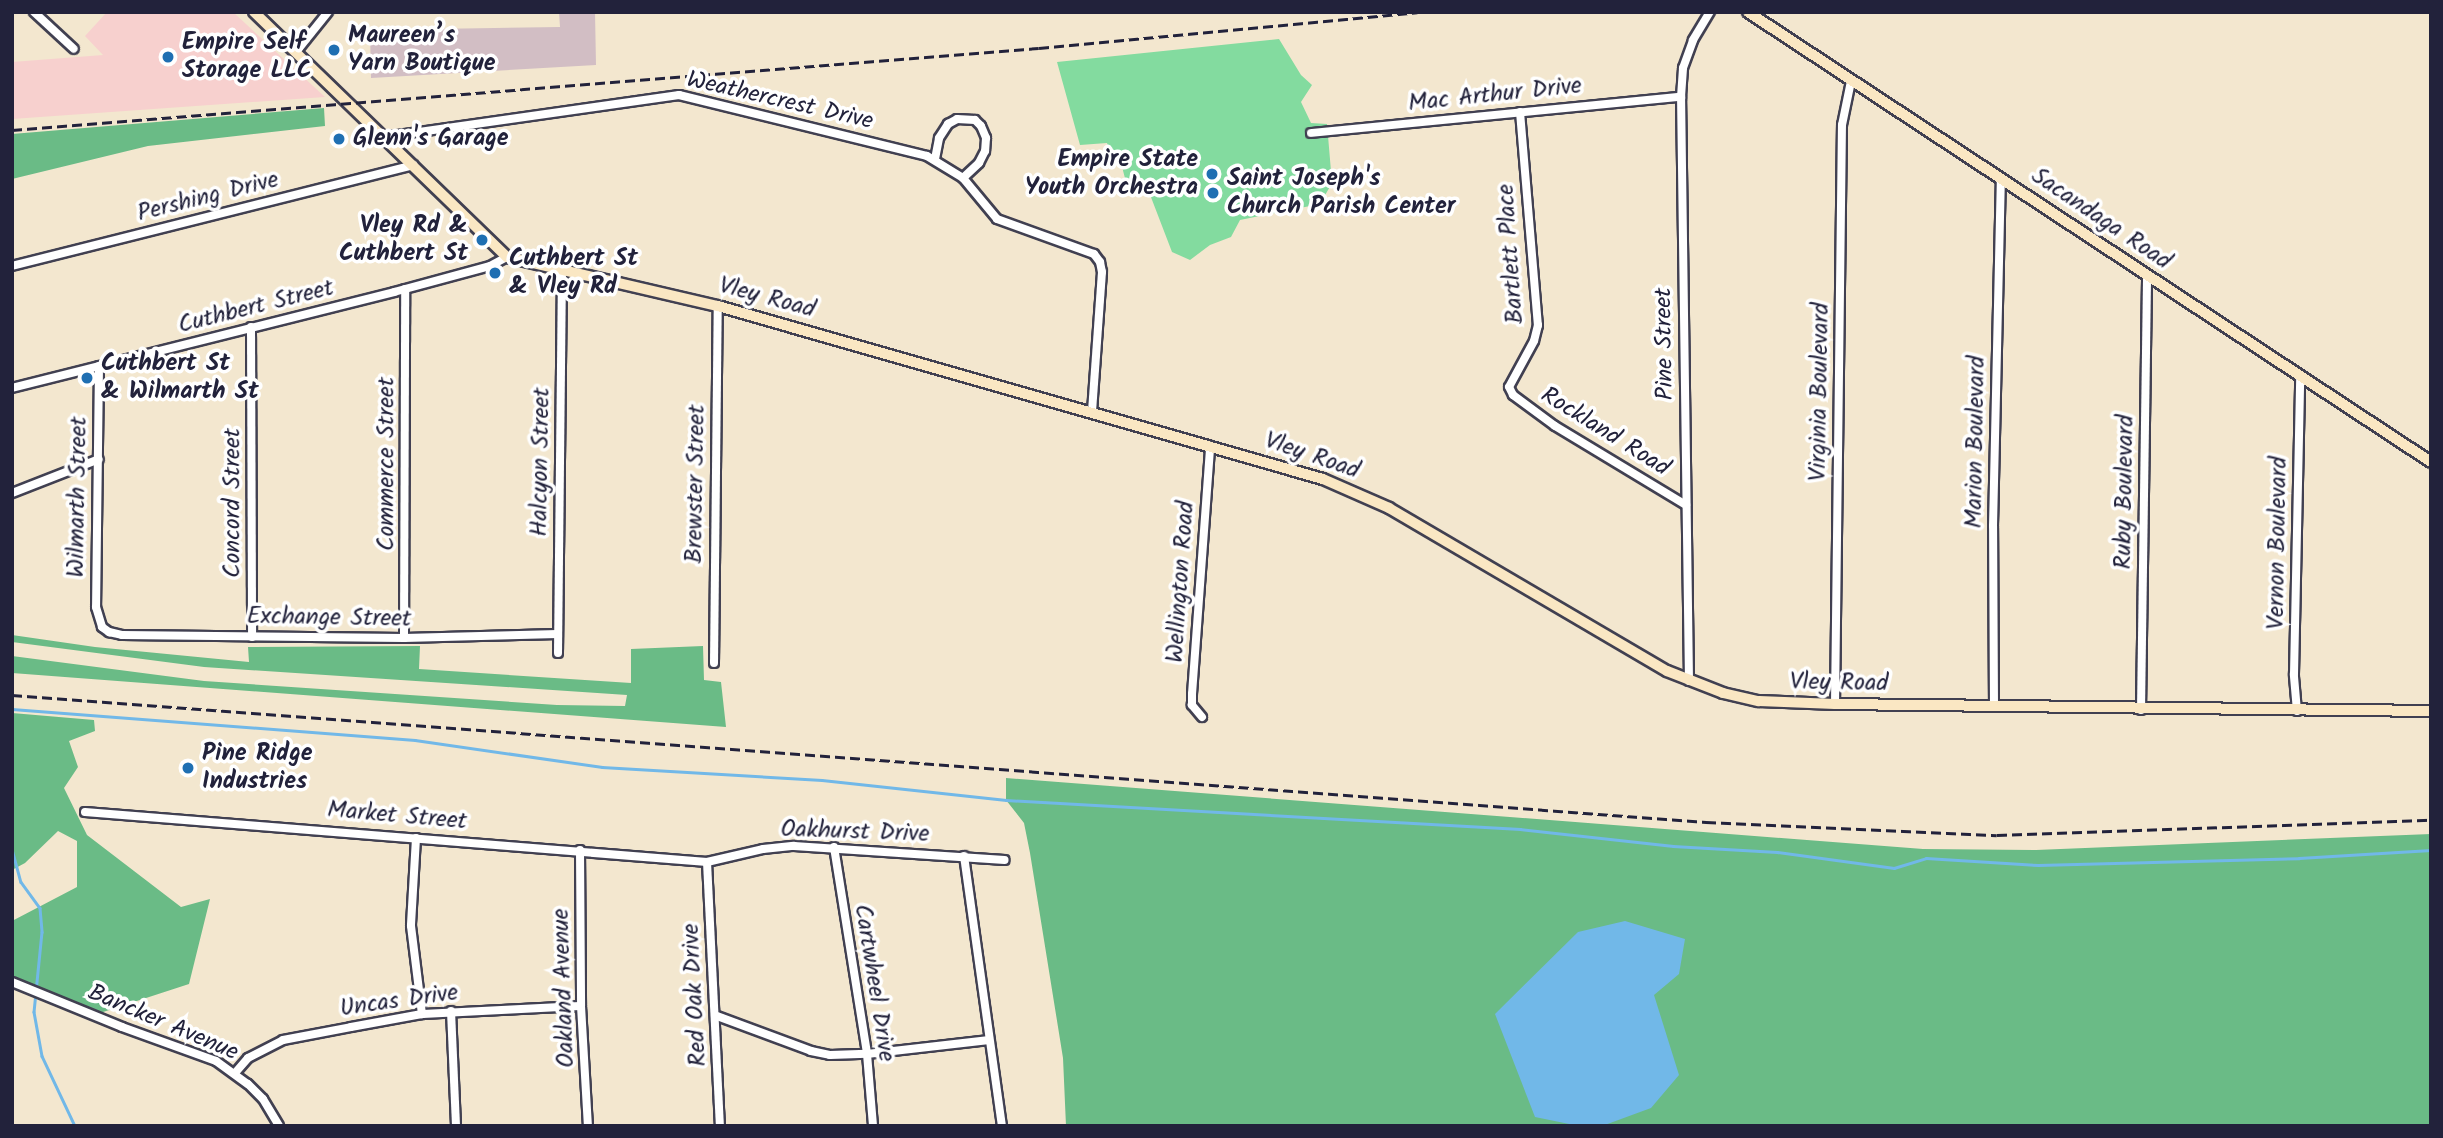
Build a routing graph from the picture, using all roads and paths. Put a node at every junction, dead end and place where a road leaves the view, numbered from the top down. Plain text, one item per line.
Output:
1 (34, 12) edge
2 (254, 12) edge
3 (328, 12) edge
4 (1710, 12) edge
5 (1748, 12) edge
6 (74, 49) dead end
7 (296, 52) junction
8 (1851, 81) junction
9 (1681, 97) junction
10 (1520, 112) junction
11 (1311, 132) dead end
12 (384, 137) junction
13 (935, 159) junction
14 (414, 165) junction
15 (963, 178) junction
16 (2001, 178) junction
17 (507, 257) junction
18 (12, 266) edge
19 (562, 271) junction
20 (2147, 275) junction
21 (405, 289) junction
22 (718, 306) junction
23 (251, 327) junction
24 (99, 366) junction
25 (2300, 376) junction
26 (1509, 387) joint
27 (12, 388) edge
28 (1092, 410) junction
29 (1210, 446) junction
30 (99, 459) junction
31 (2431, 462) edge
32 (12, 493) edge
33 (1686, 505) junction
34 (102, 627) joint
35 (558, 634) junction
36 (252, 637) junction
37 (404, 639) junction
38 (558, 653) dead end
39 (714, 663) dead end
40 (1689, 681) junction
41 (1835, 704) junction
42 (1994, 706) junction
43 (2141, 710) junction
44 (2297, 711) junction
45 (2431, 711) edge
46 (1202, 718) dead end
47 (85, 812) dead end
48 (415, 838) junction
49 (834, 846) junction
50 (580, 849) junction
51 (964, 856) junction
52 (1005, 860) dead end
53 (707, 862) junction
54 (12, 982) edge
55 (581, 1006) junction
56 (451, 1011) junction
57 (422, 1013) junction
58 (717, 1016) junction
59 (989, 1040) junction
60 (867, 1054) junction
61 (235, 1073) junction
62 (279, 1126) edge
63 (456, 1126) edge
64 (588, 1126) edge
65 (720, 1126) edge
66 (873, 1126) edge
67 (1002, 1126) edge

1 - 6 street
2 - 7 street
3 - 7 street
4 - 9 street, Pine Street
5 - 8 street, Sacandaga Road
7 - 12 street
8 - 16 street, Sacandaga Road
8 - 41 street, Virginia Boulevard
9 - 10 street, Mac Arthur Drive
9 - 33 street, Pine Street
10 - 11 street, Mac Arthur Drive
10 - 26 street, Bartlett Place
12 - 13 street, Weathercrest Drive
12 - 14 street
13 - 15 street, Weathercrest Drive
13 - 15 street
14 - 17 street
14 - 18 street, Pershing Drive
15 - 28 street, Weathercrest Drive
16 - 20 street, Sacandaga Road
16 - 42 street, Marion Boulevard
17 - 19 street, Vley Road
17 - 21 street, Cuthbert Street
19 - 22 street, Vley Road
19 - 35 street, Halcyon Street
20 - 25 street, Sacandaga Road
20 - 43 street, Ruby Boulevard
21 - 23 street, Cuthbert Street
21 - 37 street, Commerce Street
22 - 28 street, Vley Road
22 - 39 street, Brewster Street
23 - 24 street, Cuthbert Street
23 - 36 street, Concord Street
24 - 27 street, Cuthbert Street
24 - 30 street, Wilmarth Street
25 - 31 street, Sacandaga Road
25 - 44 street, Vernon Boulevard
26 - 33 street, Rockland Road
28 - 29 street, Vley Road
29 - 40 street, Vley Road
29 - 46 street, Wellington Road
30 - 32 street
30 - 34 street, Wilmarth Street
33 - 40 street, Pine Street
34 - 36 street, Exchange Street
35 - 37 street, Exchange Street
35 - 38 street, Halcyon Street
36 - 37 street, Exchange Street
40 - 41 street, Vley Road
41 - 42 street, Vley Road
42 - 43 street, Vley Road
43 - 44 street, Vley Road
44 - 45 street, Vley Road
47 - 48 street, Market Street
48 - 50 street, Market Street
48 - 57 street
49 - 51 street, Oakhurst Drive
49 - 53 street, Oakhurst Drive
49 - 60 street, Cartwheel Drive
50 - 53 street, Oakhurst Drive
50 - 55 street, Oakland Avenue
51 - 52 street, Oakhurst Drive
51 - 59 street
53 - 58 street, Red Oak Drive
54 - 61 street, Bancker Avenue
55 - 56 street, Uncas Drive
55 - 64 street, Oakland Avenue
56 - 57 street, Uncas Drive
56 - 63 street
57 - 61 street, Uncas Drive
58 - 60 street
58 - 65 street, Red Oak Drive
59 - 60 street
59 - 67 street
60 - 66 street, Cartwheel Drive
61 - 62 street, Bancker Avenue

